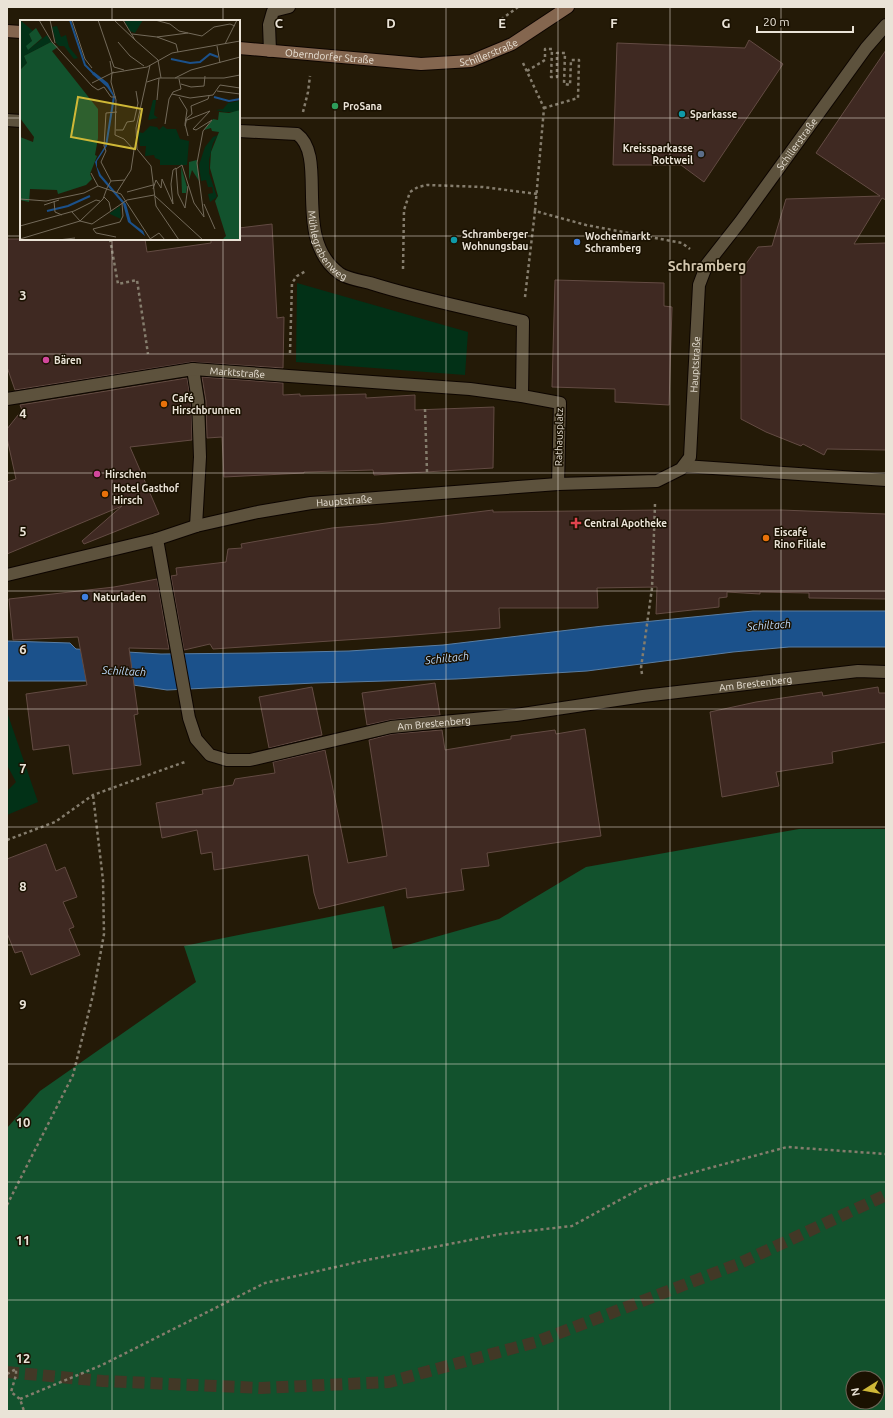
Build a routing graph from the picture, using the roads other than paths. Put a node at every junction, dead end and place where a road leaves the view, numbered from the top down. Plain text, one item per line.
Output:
1 (288, 7) edge
2 (568, 7) edge
3 (886, 25) edge
4 (7, 31) edge
5 (20, 32) edge
6 (240, 48) edge
7 (270, 51) junction
8 (421, 64) joint
9 (7, 120) edge
10 (20, 121) edge
11 (240, 132) edge
12 (707, 264) joint
13 (194, 369) junction
14 (470, 389) joint
15 (522, 396) junction
16 (7, 399) edge
17 (684, 466) junction
18 (886, 480) edge
19 (558, 484) junction
20 (196, 526) junction
21 (156, 539) junction
22 (7, 575) edge
23 (886, 672) edge

1 - 7 street
2 - 8 main road, Schillerstraße
3 - 12 street, Schillerstraße
4 - 5 main road
6 - 7 main road, Oberndorfer Straße
7 - 8 main road, Oberndorfer Straße
9 - 10 street
11 - 15 street, Mühlegrabenweg
12 - 17 street, Hauptstraße
13 - 14 street, Marktstraße
13 - 16 street, Marktstraße
13 - 20 street
14 - 15 street, Rathausplatz
15 - 19 street, Rathausplatz
17 - 18 street
17 - 19 street, Hauptstraße
19 - 20 street, Hauptstraße
20 - 21 street, Hauptstraße
21 - 22 street, Hauptstraße
21 - 23 street, Am Brestenberg

